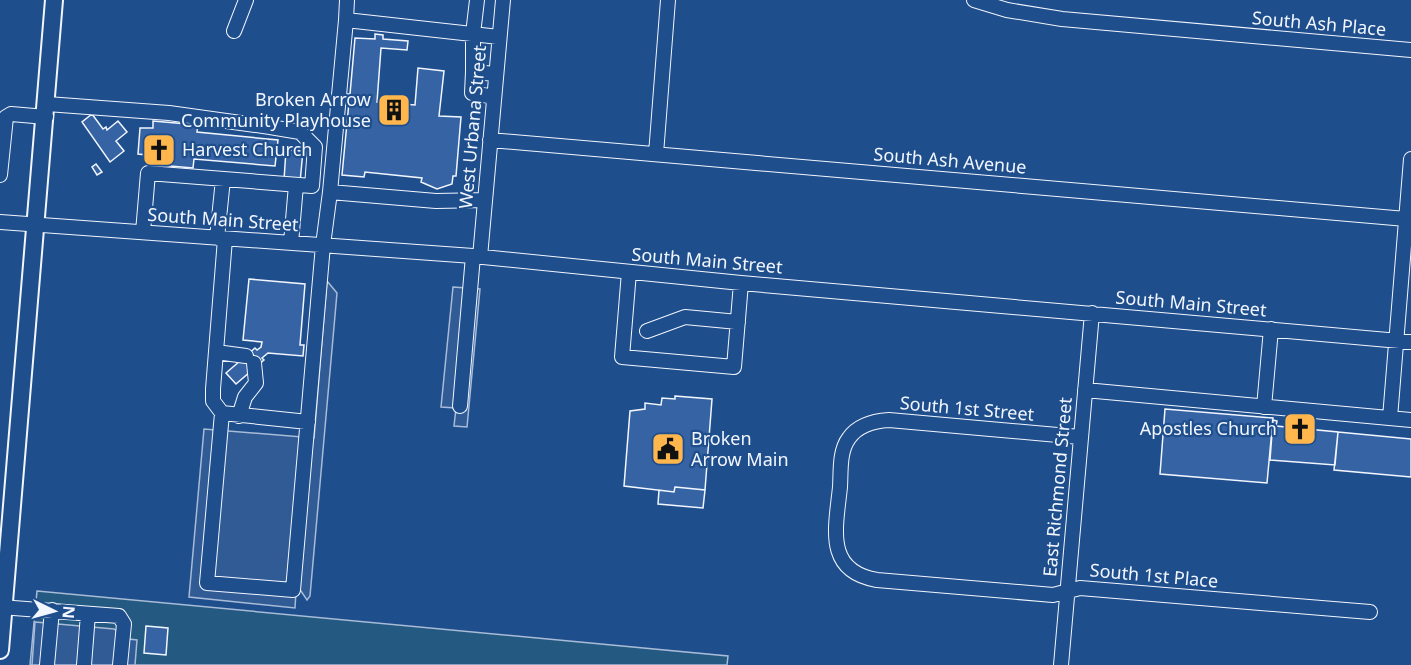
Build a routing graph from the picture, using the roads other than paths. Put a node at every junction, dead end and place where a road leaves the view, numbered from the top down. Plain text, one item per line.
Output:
1 (54, 0) edge
2 (246, 0) edge
3 (347, 0) edge
4 (477, 0) edge
5 (502, 0) edge
6 (668, 0) edge
7 (974, 0) edge
8 (345, 20) junction
9 (234, 31) dead end
10 (473, 34) junction
11 (500, 36) junction
12 (1411, 50) edge
13 (473, 72) junction
14 (496, 74) junction
15 (494, 97) junction
16 (46, 111) junction
17 (490, 140) junction
18 (656, 154) junction
19 (1411, 159) edge
20 (0, 175) edge
21 (223, 179) junction
22 (296, 185) junction
23 (330, 192) junction
24 (485, 200) junction
25 (1406, 219) junction
26 (0, 222) edge
27 (37, 223) junction
28 (143, 232) junction
29 (221, 239) junction
30 (291, 243) junction
31 (323, 245) junction
32 (477, 257) junction
33 (629, 272) junction
34 (741, 283) junction
35 (1092, 313) junction
36 (738, 322) junction
37 (1271, 329) junction
38 (646, 331) dead end
39 (1396, 340) junction
40 (1411, 342) edge
41 (216, 352) junction
42 (1085, 390) junction
43 (460, 406) dead end
44 (1264, 407) junction
45 (222, 413) junction
46 (239, 416) junction
47 (1390, 418) junction
48 (1411, 420) edge
49 (308, 422) junction
50 (1080, 437) junction
51 (839, 554) joint
52 (1067, 591) junction
53 (2, 607) edge
54 (52, 610) junction
55 (1370, 612) dead end
56 (88, 614) junction
57 (0, 650) edge
58 (47, 665) edge
59 (84, 665) edge
60 (120, 665) edge
61 (1060, 665) edge

1 - 16 main road
2 - 9 street
3 - 8 street
4 - 10 street
5 - 11 street, West Urbana Street
6 - 18 street
7 - 12 street, South Ash Place
8 - 10 street
8 - 23 street
10 - 11 street
10 - 13 street
11 - 14 street, West Urbana Street
13 - 14 street
13 - 15 street
14 - 15 street, West Urbana Street
15 - 17 street, West Urbana Street
16 - 20 street
16 - 22 street
16 - 27 main road
17 - 18 street, South Ash Avenue
17 - 24 street, West Urbana Street
18 - 25 street, South Ash Avenue
19 - 25 street
21 - 22 street
21 - 28 street
21 - 29 street
22 - 30 street
23 - 24 street
23 - 31 street
24 - 32 street, West Urbana Street
25 - 39 street
26 - 27 street, South Main Street
27 - 28 street, South Main Street
27 - 53 main road
28 - 29 street, South Main Street
29 - 30 street, South Main Street
29 - 41 street
30 - 31 street, South Main Street
31 - 32 street, South Main Street
31 - 49 street
32 - 33 street, South Main Street
32 - 43 street, West Urbana Street
33 - 34 street, South Main Street
33 - 36 street
34 - 35 street, South Main Street
34 - 36 street
35 - 37 street, South Main Street
35 - 42 street, East Richmond Street
36 - 38 street
37 - 39 street, South Main Street
37 - 44 street
39 - 40 street, South Main Street
39 - 47 street
41 - 45 street
41 - 46 street
42 - 44 street
42 - 50 street, East Richmond Street
44 - 47 street
45 - 46 street
45 - 49 street
46 - 49 street
47 - 48 street
50 - 51 street, South 1st Street
50 - 52 street, East Richmond Street
51 - 52 street, South 1st Place
52 - 55 street, South 1st Place
52 - 61 street, East Richmond Street
53 - 54 street
53 - 57 main road
54 - 56 street
54 - 58 street
56 - 59 street
56 - 60 street

